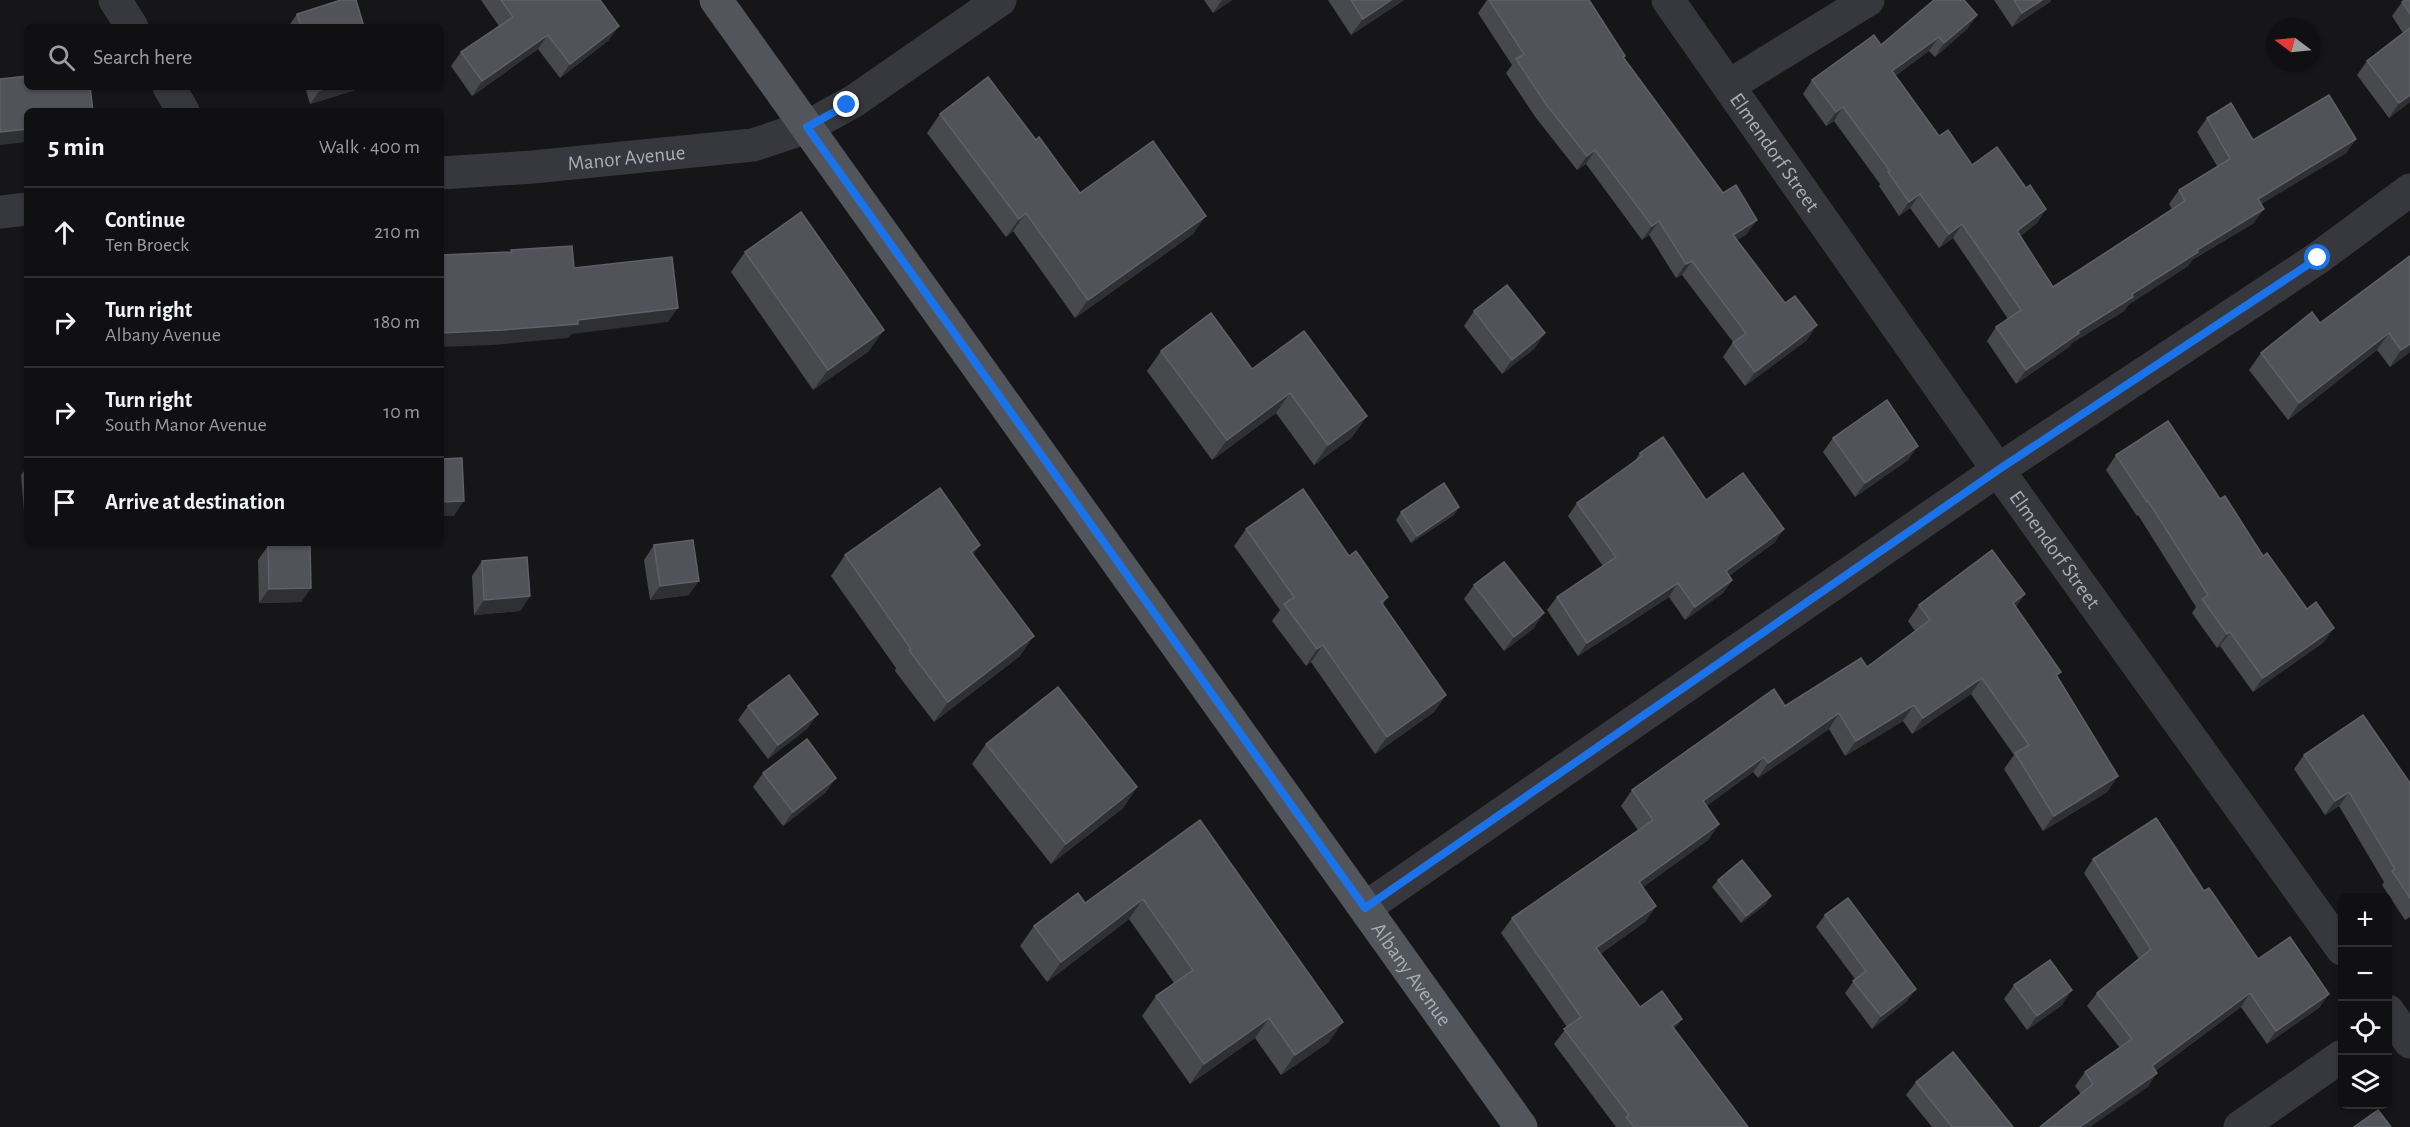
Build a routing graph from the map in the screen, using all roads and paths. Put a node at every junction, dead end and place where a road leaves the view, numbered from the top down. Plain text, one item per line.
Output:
1 (115, 0) edge
2 (717, 0) edge
3 (1000, 0) edge
4 (1668, 0) edge
5 (1868, 0) edge
6 (130, 24) edge
7 (1730, 85) junction
8 (171, 90) edge
9 (181, 108) edge
10 (807, 127) junction
11 (444, 172) edge
12 (2410, 190) edge
13 (24, 209) edge
14 (0, 212) edge
15 (1998, 470) junction
16 (1365, 908) junction
17 (2342, 947) edge
18 (2338, 1059) edge
19 (1521, 1127) edge
20 (2240, 1127) edge

1 - 6 street
2 - 10 main road, Albany Avenue
3 - 10 street, Manor Avenue
4 - 7 street, Elmendorf Street
5 - 7 street
7 - 15 street, Elmendorf Street
8 - 9 street
10 - 11 street, Manor Avenue
10 - 16 main road, Albany Avenue
12 - 15 street
13 - 14 street
15 - 16 street
15 - 17 street, Elmendorf Street
16 - 19 main road, Albany Avenue
18 - 20 street

